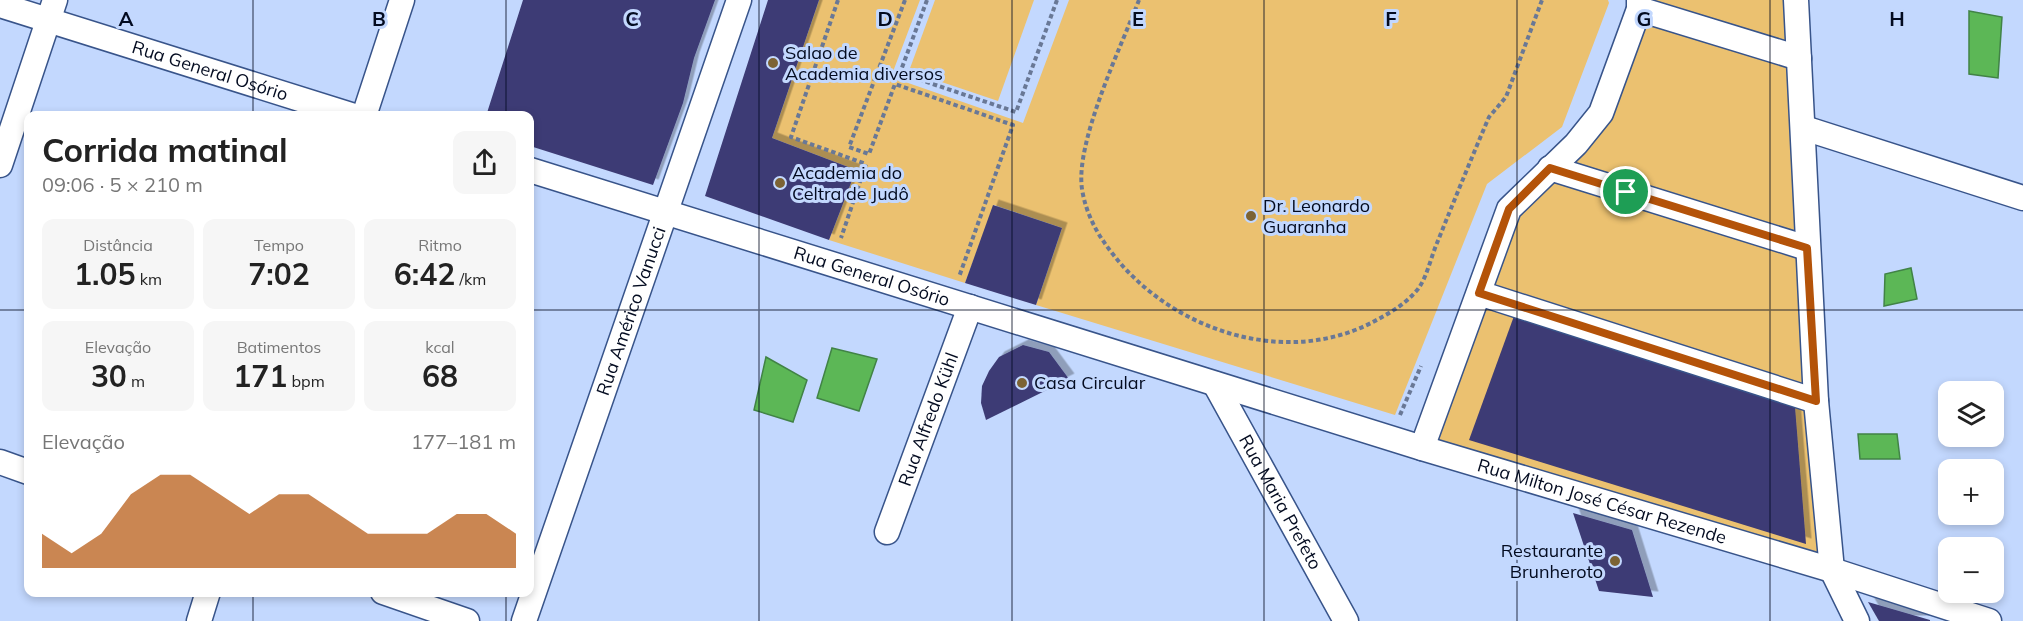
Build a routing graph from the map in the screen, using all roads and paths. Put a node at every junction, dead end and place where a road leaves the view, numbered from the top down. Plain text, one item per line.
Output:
1 (402, 0) edge
2 (739, 0) edge
3 (838, 0) edge
4 (905, 0) edge
5 (927, 0) edge
6 (1057, 0) edge
7 (1139, 0) edge
8 (1542, 0) edge
9 (1796, 0) edge
10 (0, 5) edge
11 (1639, 5) edge
12 (52, 10) edge
13 (1799, 58) junction
14 (340, 111) edge
15 (366, 111) edge
16 (1804, 128) junction
17 (0, 165) edge
18 (1550, 168) junction
19 (534, 171) edge
20 (2023, 198) edge
21 (665, 213) junction
22 (850, 241) dead end
23 (1807, 248) junction
24 (949, 274) dead end
25 (1479, 293) junction
26 (970, 307) junction
27 (1422, 364) dead end
28 (1215, 384) junction
29 (1816, 401) junction
30 (1400, 416) dead end
31 (1422, 448) junction
32 (0, 462) edge
33 (24, 471) edge
34 (887, 532) dead end
35 (1833, 570) junction
36 (534, 592) edge
37 (206, 597) edge
38 (397, 597) edge
39 (532, 597) edge
40 (199, 621) edge
41 (467, 621) edge
42 (524, 621) edge
43 (1346, 621) edge
44 (1857, 621) edge
45 (1989, 621) edge

1 - 15 street
2 - 21 street, Rua Américo Vanucci
3 - 22 path
4 - 24 path
5 - 6 path
7 - 8 path
9 - 13 street
10 - 12 street, Rua General Osório
11 - 13 street
11 - 18 street
12 - 14 street, Rua General Osório
12 - 17 street
13 - 16 street
16 - 20 street
16 - 23 street
18 - 23 street
18 - 25 street
19 - 21 street, Rua General Osório
21 - 26 street, Rua General Osório
21 - 36 street, Rua Américo Vanucci
23 - 29 street
25 - 29 street
25 - 31 street
26 - 28 street, Rua General Osório
26 - 34 street, Rua Alfredo Kühl
27 - 30 path
28 - 31 street, Rua Milton José César Rezende
28 - 43 street, Rua Maria Prefeto
29 - 35 street
31 - 35 street, Rua Milton José César Rezende
32 - 33 street
35 - 44 street
35 - 45 street, Rua Milton José César Rezende
37 - 40 street
38 - 41 street
39 - 42 street, Rua Américo Vanucci

